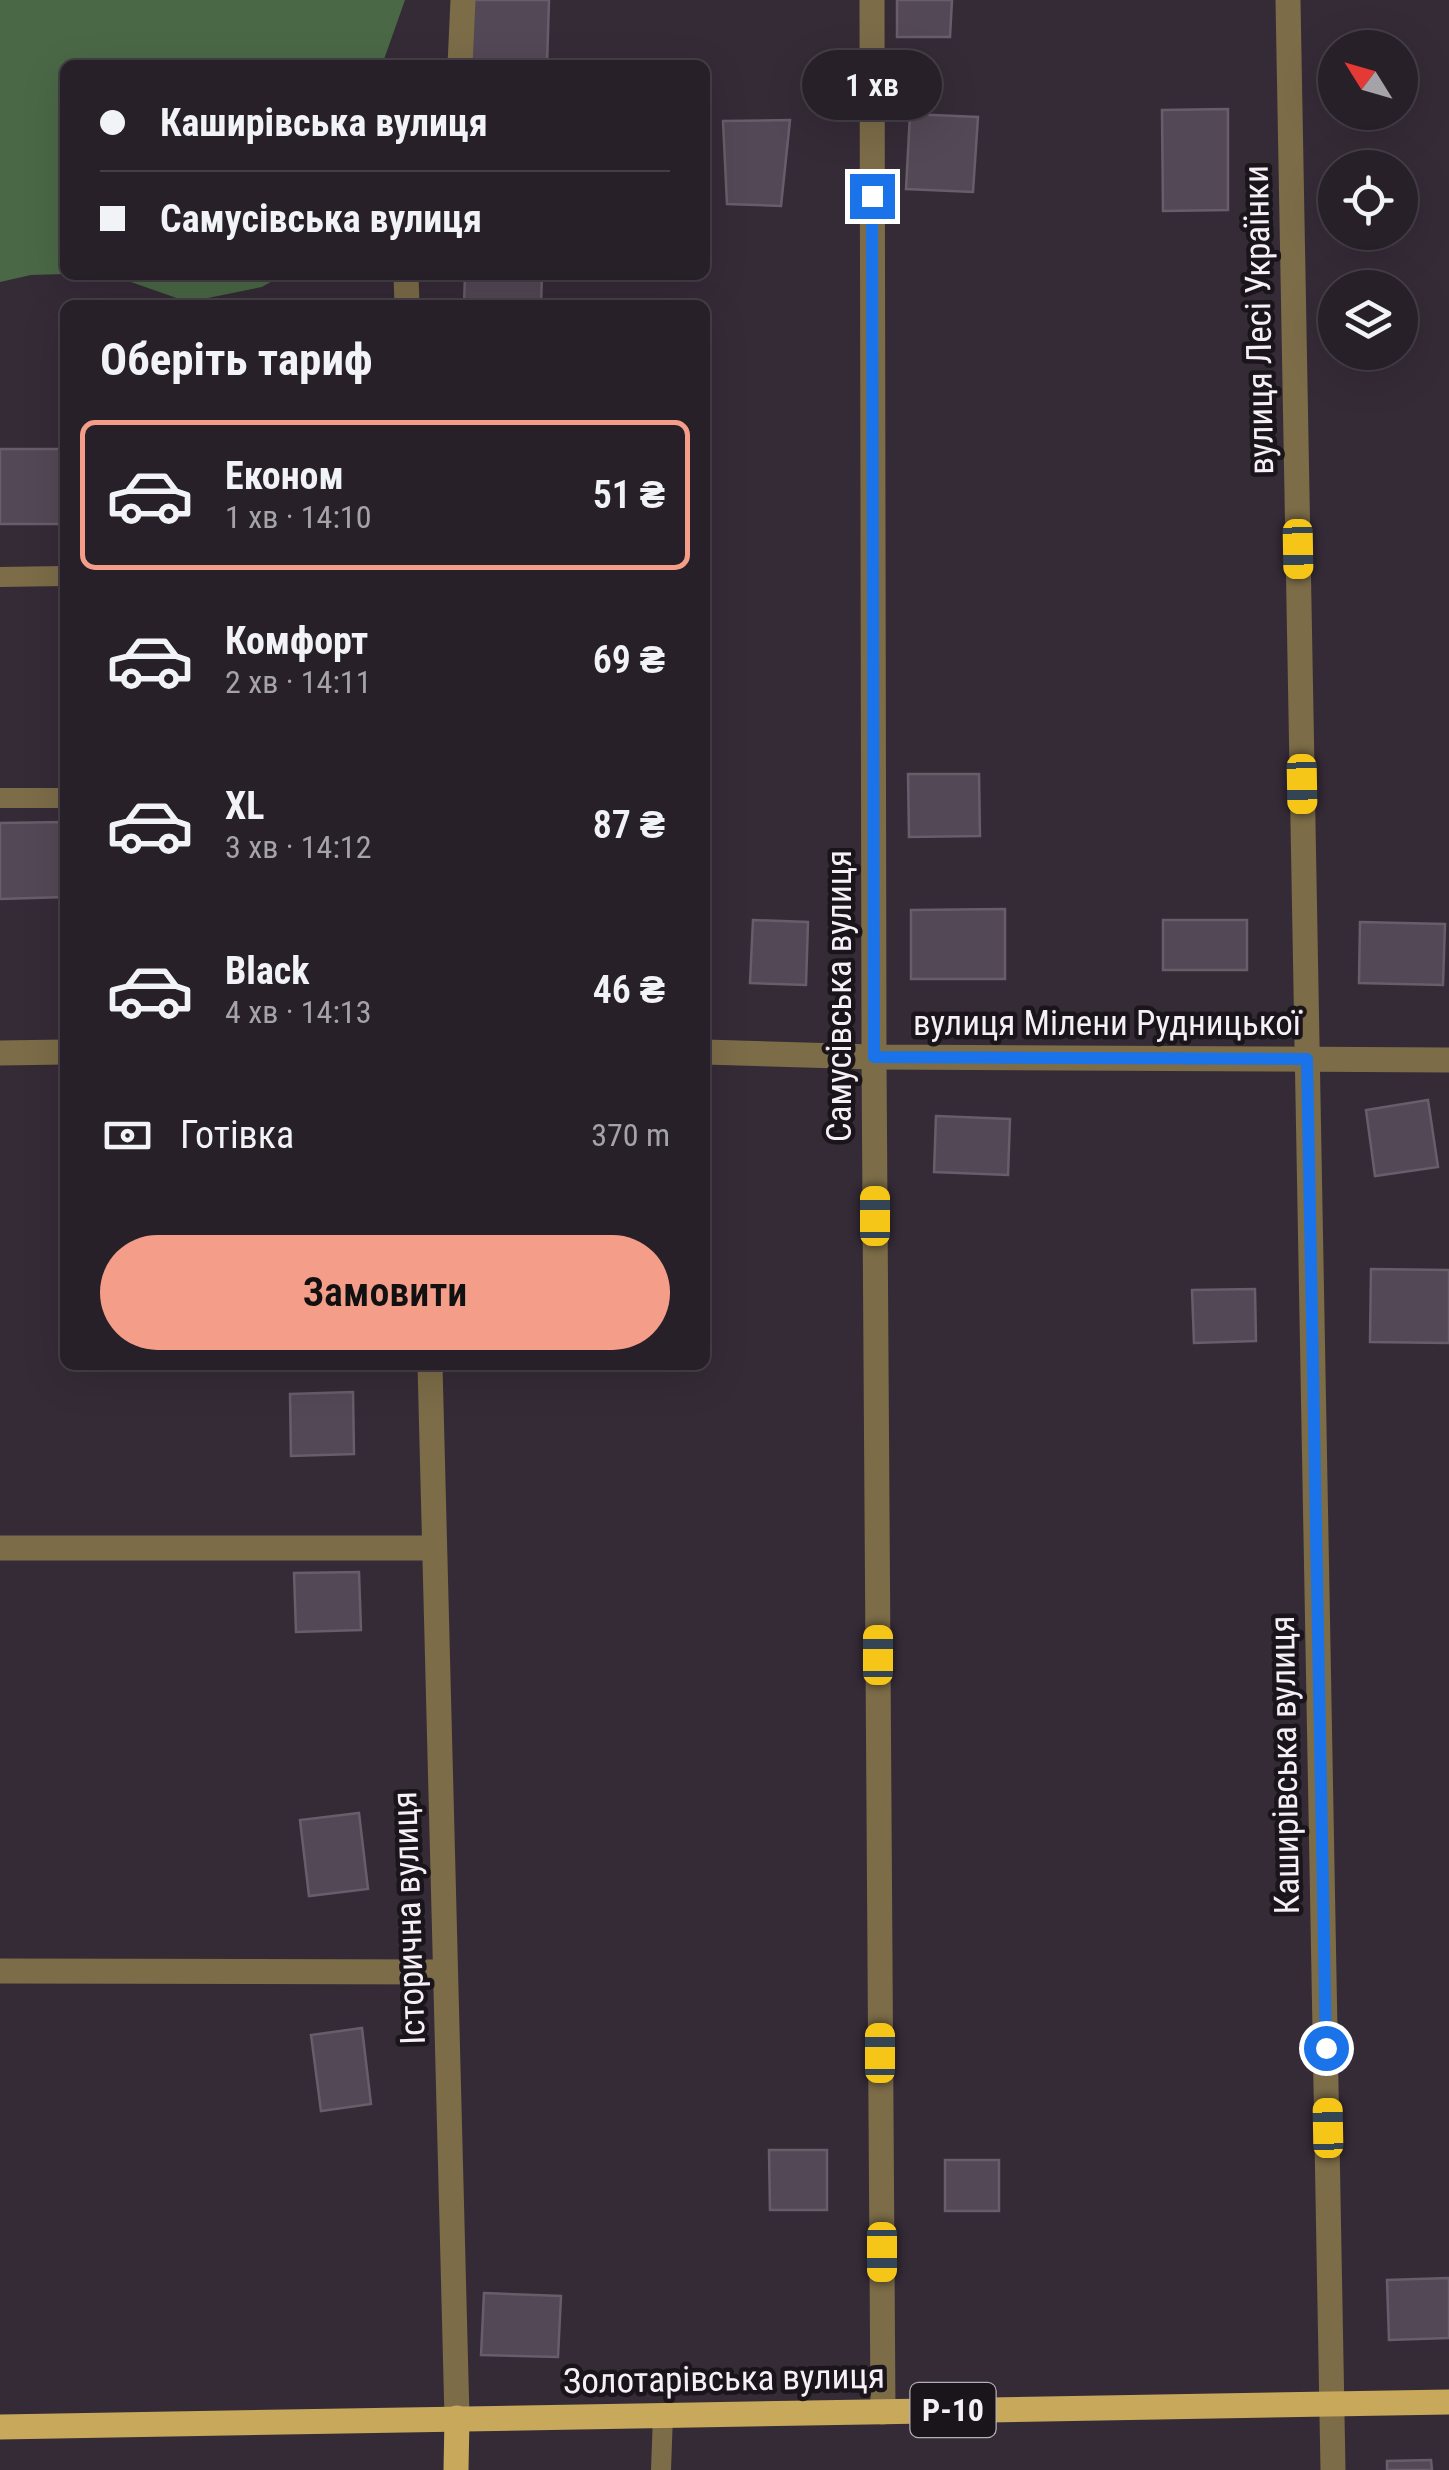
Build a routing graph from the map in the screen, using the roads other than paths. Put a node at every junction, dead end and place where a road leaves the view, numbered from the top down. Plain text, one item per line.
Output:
1 (463, 0) edge
2 (872, 0) edge
3 (1288, 0) edge
4 (460, 60) edge
5 (60, 576) edge
6 (0, 578) edge
7 (0, 798) edge
8 (60, 798) edge
9 (60, 1052) edge
10 (710, 1052) edge
11 (0, 1053) edge
12 (874, 1057) junction
13 (1307, 1059) junction
14 (1449, 1060) edge
15 (430, 1370) edge
16 (0, 1548) edge
17 (434, 1548) junction
18 (0, 1971) edge
19 (446, 1972) junction
20 (1449, 2402) edge
21 (1333, 2404) junction
22 (883, 2412) junction
23 (663, 2415) junction
24 (456, 2418) junction
25 (0, 2427) edge
26 (456, 2470) edge
27 (661, 2470) edge
28 (1334, 2470) edge

1 - 4 street
2 - 12 street, Самусівська вулиця
3 - 13 street, вулиця Лесі Українки
5 - 6 lane
7 - 8 lane
9 - 11 street
10 - 12 street, вулиця Мілени Рудницької
12 - 13 street, вулиця Мілени Рудницької
12 - 22 street, Самусівська вулиця
13 - 14 street, вулиця Мілени Рудницької
13 - 21 street, Каширівська вулиця
15 - 17 street, Історична вулиця
16 - 17 street
17 - 19 street, Історична вулиця
18 - 19 street
19 - 24 street, Історична вулиця
20 - 21 main road, Золотарівська вулиця / Р-10
21 - 22 main road, Золотарівська вулиця / Р-10
21 - 28 street, Каширівська вулиця
22 - 23 main road, Золотарівська вулиця / Р-10
23 - 24 main road, Золотарівська вулиця / Р-10
23 - 27 lane
24 - 25 main road, Золотарівська вулиця / Р-10
24 - 26 main road, Історична вулиця

